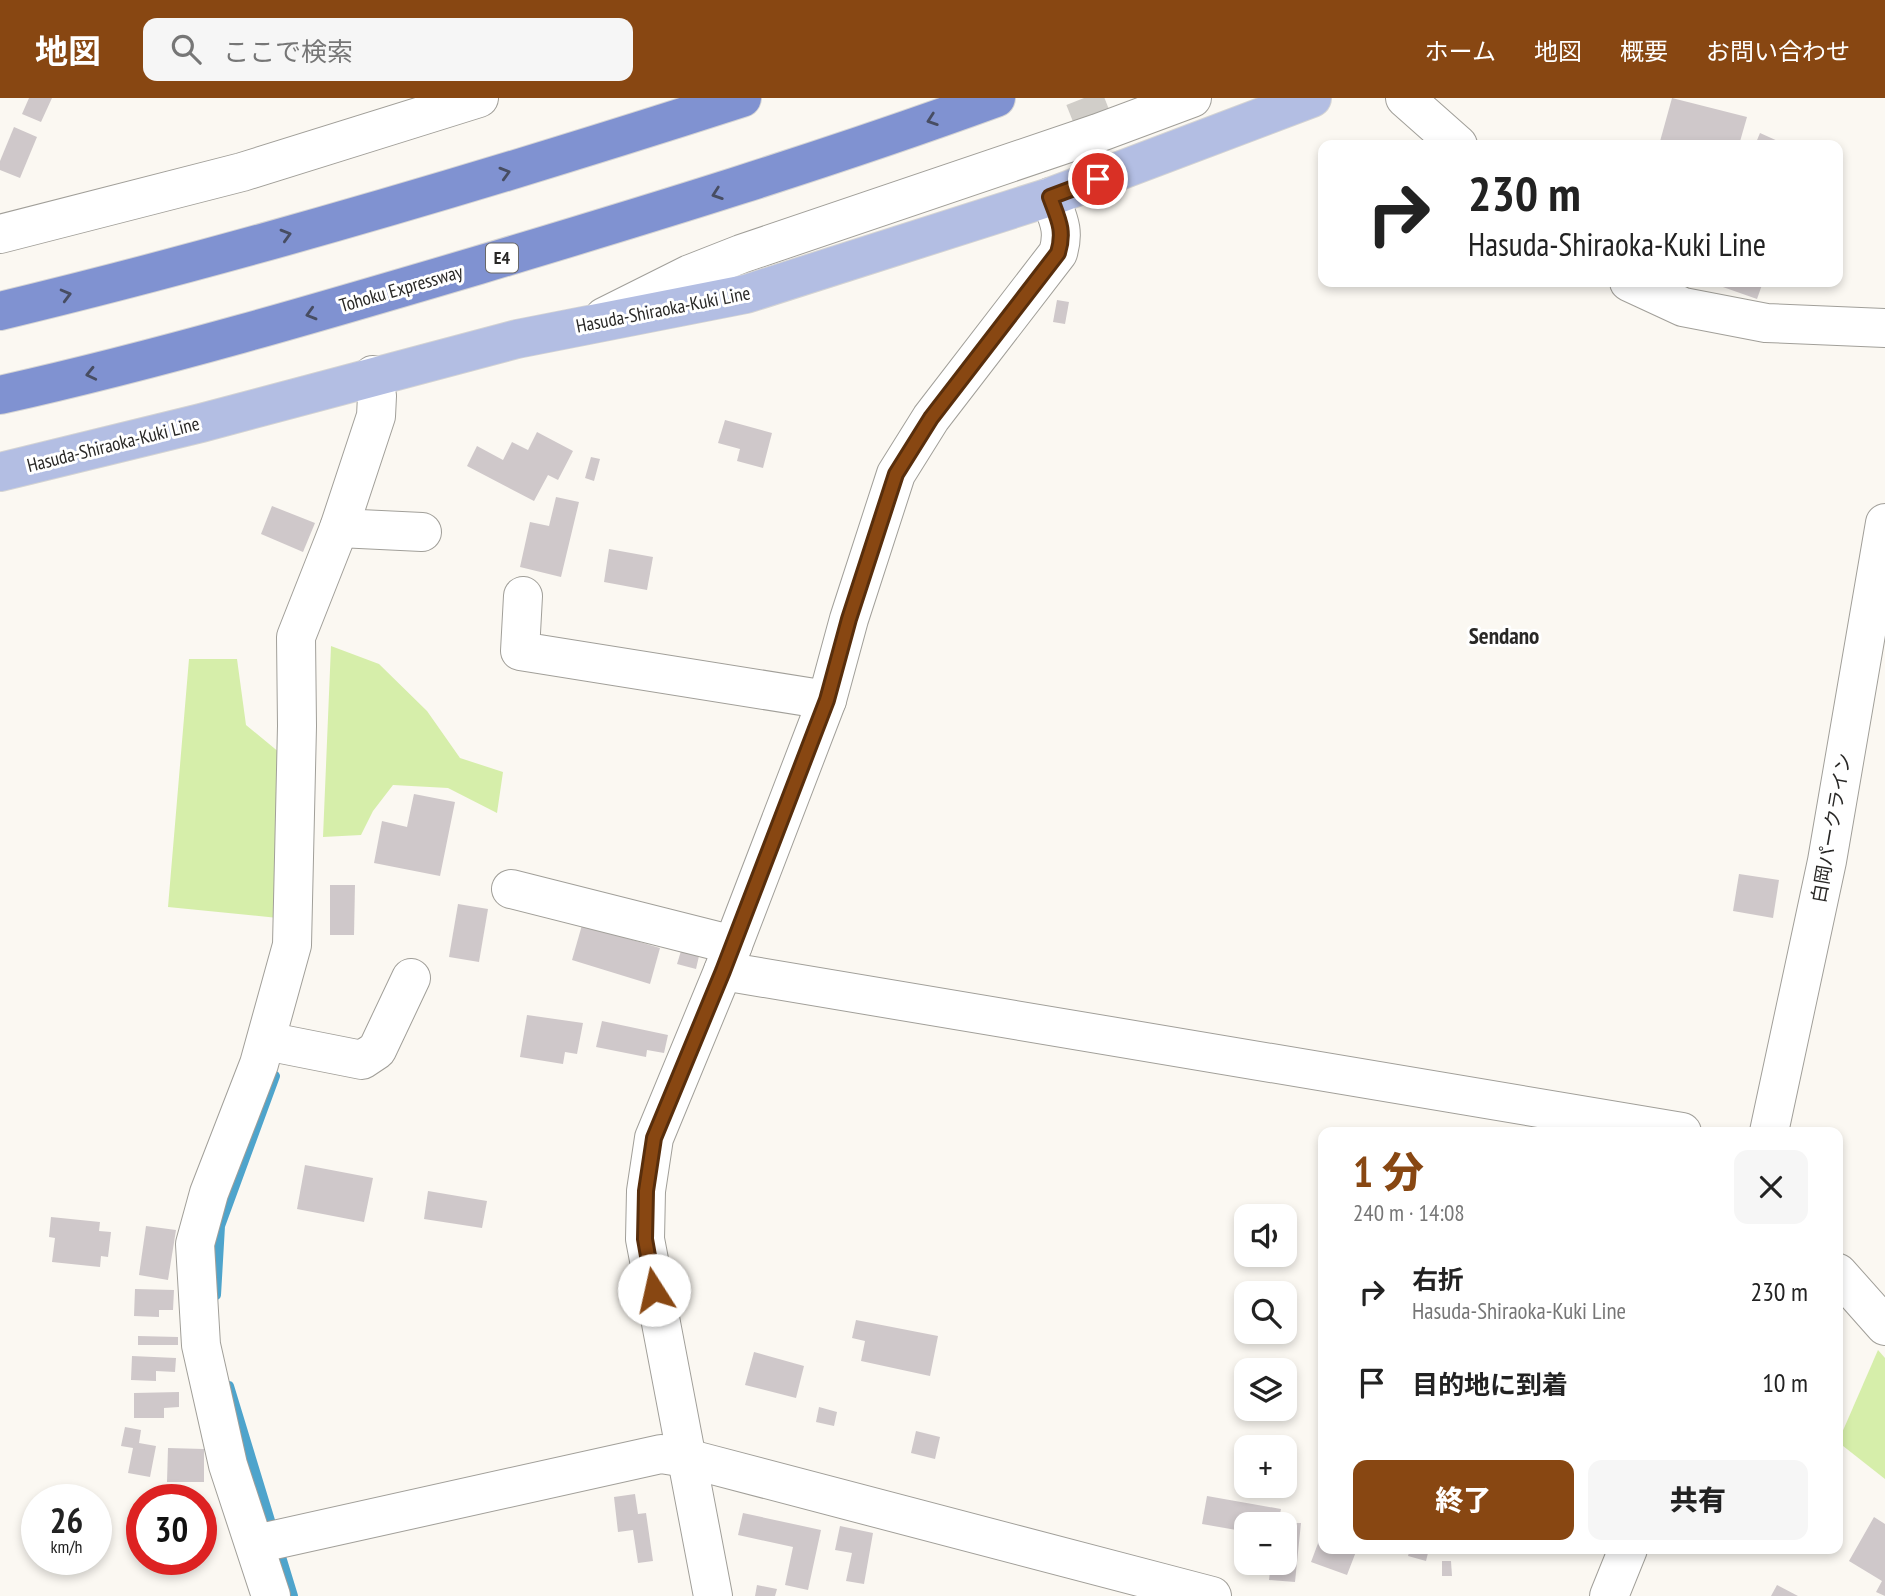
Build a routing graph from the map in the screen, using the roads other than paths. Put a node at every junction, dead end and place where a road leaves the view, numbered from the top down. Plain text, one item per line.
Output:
1 (479, 98) edge
2 (742, 98) edge
3 (996, 98) edge
4 (1192, 98) edge
5 (1312, 98) edge
6 (1405, 98) edge
7 (1452, 140) edge
8 (1050, 197) junction
9 (0, 234) edge
10 (1640, 287) edge
11 (0, 311) edge
12 (592, 322) junction
13 (1885, 328) edge
14 (373, 375) junction
15 (0, 395) edge
16 (0, 471) edge
17 (1885, 523) edge
18 (339, 528) junction
19 (422, 532) dead end
20 (523, 596) dead end
21 (827, 700) junction
22 (511, 889) dead end
23 (728, 958) junction
24 (411, 978) dead end
25 (266, 1041) junction
26 (1655, 1127) edge
27 (1770, 1127) edge
28 (1843, 1279) edge
29 (1885, 1326) edge
30 (686, 1458) junction
31 (256, 1544) junction
32 (1626, 1554) edge
33 (271, 1596) edge
34 (713, 1596) edge
35 (1212, 1596) edge
36 (1609, 1596) edge

1 - 9 street
11 -> 2 highway
3 -> 15 highway, Tohoku Expressway / E4
4 - 12 street
5 - 8 main road, Hasuda-Shiraoka-Kuki Line
6 - 7 street
8 - 12 main road, Hasuda-Shiraoka-Kuki Line
8 - 21 street
10 - 13 street
12 - 14 main road, Hasuda-Shiraoka-Kuki Line
14 - 16 main road, Hasuda-Shiraoka-Kuki Line
14 - 18 street
17 - 27 street, 白岡パークライン
18 - 19 street
18 - 25 street
20 - 21 street
21 - 23 street
22 - 23 street
23 - 26 street
23 - 30 street
24 - 25 street
25 - 31 street
28 - 29 street
30 - 31 street
30 - 34 street
30 - 35 street
31 - 33 street
32 - 36 street

